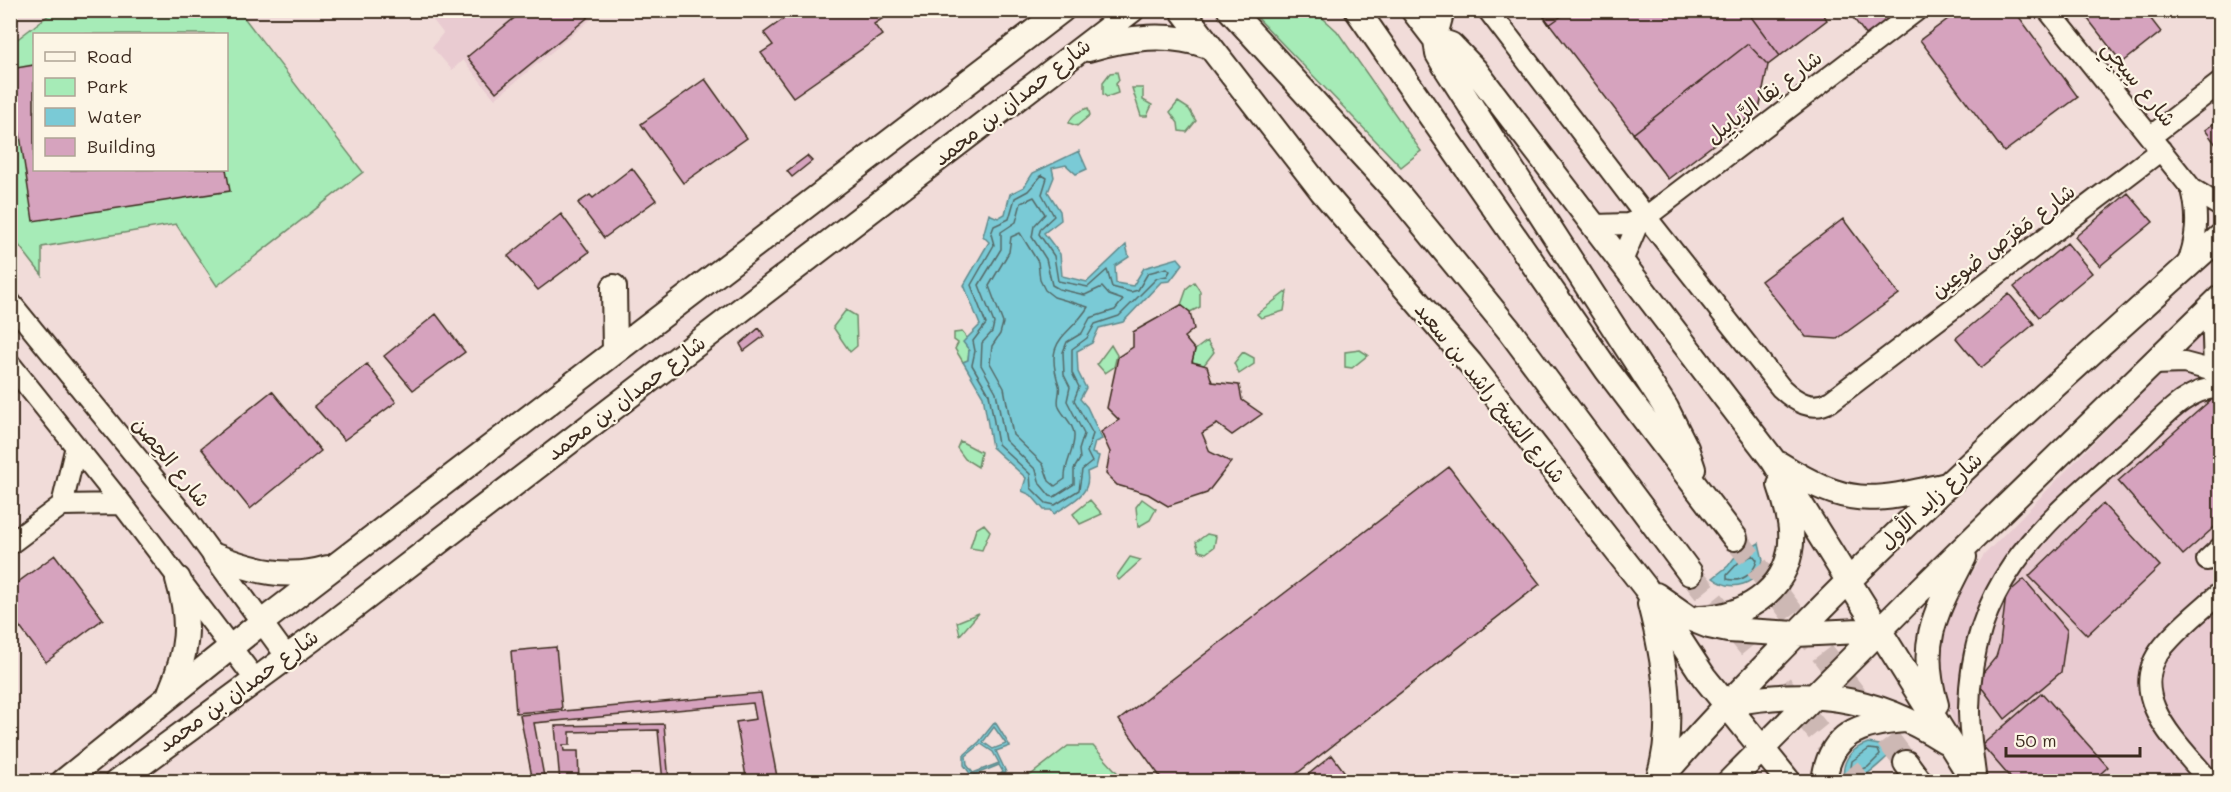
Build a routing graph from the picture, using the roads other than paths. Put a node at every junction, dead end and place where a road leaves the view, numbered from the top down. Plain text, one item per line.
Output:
1 (1062, 10) edge
2 (1132, 10) edge
3 (1182, 10) edge
4 (1230, 10) edge
5 (1348, 10) edge
6 (1413, 10) edge
7 (1444, 10) edge
8 (1488, 10) edge
9 (1917, 10) edge
10 (2048, 10) edge
11 (1363, 20) edge
12 (1436, 40) junction
13 (1208, 46) junction
14 (1074, 53) junction
15 (2220, 83) edge
16 (2156, 144) junction
17 (2192, 189) junction
18 (2220, 206) edge
19 (1643, 219) junction
20 (1595, 225) junction
21 (2220, 237) edge
22 (1622, 261) junction
23 (2186, 268) junction
24 (614, 287) dead end
25 (10, 302) edge
26 (2216, 302) edge
27 (615, 352) junction
28 (10, 364) edge
29 (2154, 364) junction
30 (2218, 379) edge
31 (76, 446) junction
32 (1773, 460) junction
33 (1947, 485) junction
34 (1700, 488) junction
35 (122, 504) junction
36 (62, 505) junction
37 (1974, 537) junction
38 (1736, 538) tunnel mouth
39 (10, 544) edge
40 (215, 556) junction
41 (336, 566) junction
42 (1690, 573) tunnel mouth
43 (178, 579) junction
44 (1849, 579) junction
45 (1645, 587) junction
46 (2220, 592) edge
47 (1689, 618) junction
48 (262, 622) junction
49 (1881, 630) junction
50 (1796, 634) junction
51 (230, 647) junction
52 (287, 657) junction
53 (255, 679) junction
54 (1817, 695) junction
55 (170, 696) junction
56 (1726, 704) junction
57 (1910, 720) junction
58 (1947, 742) junction
59 (1763, 748) junction
60 (63, 782) edge
61 (117, 782) edge
62 (1658, 782) edge
63 (1728, 782) edge
64 (1789, 782) edge
65 (1824, 782) edge
66 (1975, 782) edge
67 (2210, 782) edge

1 - 27 main road, شارع حمدان بن محمد
2 - 14 main road, شارع حمدان بن محمد
3 - 13 main road, شارع الشيخ راشد بن سعيد
4 - 42 main road
5 - 11 main road
6 - 12 main road
7 - 12 street
8 - 19 street, شارع مَفرَص صُوعِين
9 - 19 street, شارع نِقا الرَّيايِيل
10 - 16 street, شارع سِيجِي
11 - 34 main road
12 - 20 main road
12 - 34 main road
13 - 14 main road
13 - 45 main road, شارع الشيخ راشد بن سعيد
14 - 52 main road, شارع حمدان بن محمد
15 - 16 street, شارع مَفرَص صُوعِين
16 - 17 street, شارع سِيجِي
16 - 19 street, شارع مَفرَص صُوعِين
17 - 18 street, شارع سِيجِي
17 - 23 street
19 - 20 street
19 - 22 street, شارع نِقا الرَّيايِيل
20 - 22 main road
21 - 23 main road, شارع زايد الأول
22 - 32 main road
23 - 33 main road, شارع زايد الأول
24 - 27 main road
25 - 40 street, شارع الحِصن
26 - 29 main road
26 - 30 street
27 - 41 main road, شارع حمدان بن محمد
28 - 31 street
29 - 30 street
29 - 37 main road
30 - 66 street
31 - 35 street
31 - 36 street
32 - 33 main road
32 - 44 main road
32 - 47 main road
33 - 44 main road, شارع زايد الأول
34 - 38 main road
35 - 36 street
35 - 43 street
36 - 39 street
37 - 49 main road
37 - 58 main road
40 - 41 main road
40 - 48 street, شارع الحِصن
41 - 48 main road, شارع حمدان بن محمد
43 - 51 street
43 - 55 main road
44 - 49 main road
44 - 50 main road, شارع زايد الأول
45 - 47 main road
45 - 56 main road, شارع الشيخ راشد بن سعيد
45 - 62 main road
46 - 67 street
47 - 50 main road
48 - 51 main road, شارع حمدان بن محمد
48 - 52 street, شارع الحِصن
49 - 50 main road
49 - 54 main road
49 - 58 main road
50 - 56 main road, شارع زايد الأول
51 - 53 street
51 - 55 main road, شارع حمدان بن محمد
52 - 53 main road, شارع حمدان بن محمد
53 - 61 main road, شارع حمدان بن محمد
54 - 56 main road
54 - 57 main road
54 - 59 main road
55 - 60 main road, شارع حمدان بن محمد
56 - 59 main road, شارع الشيخ راشد بن سعيد
56 - 62 main road, شارع زايد الأول
57 - 58 main road
57 - 65 main road
58 - 66 main road
59 - 63 main road
59 - 64 main road, شارع الشيخ راشد بن سعيد

